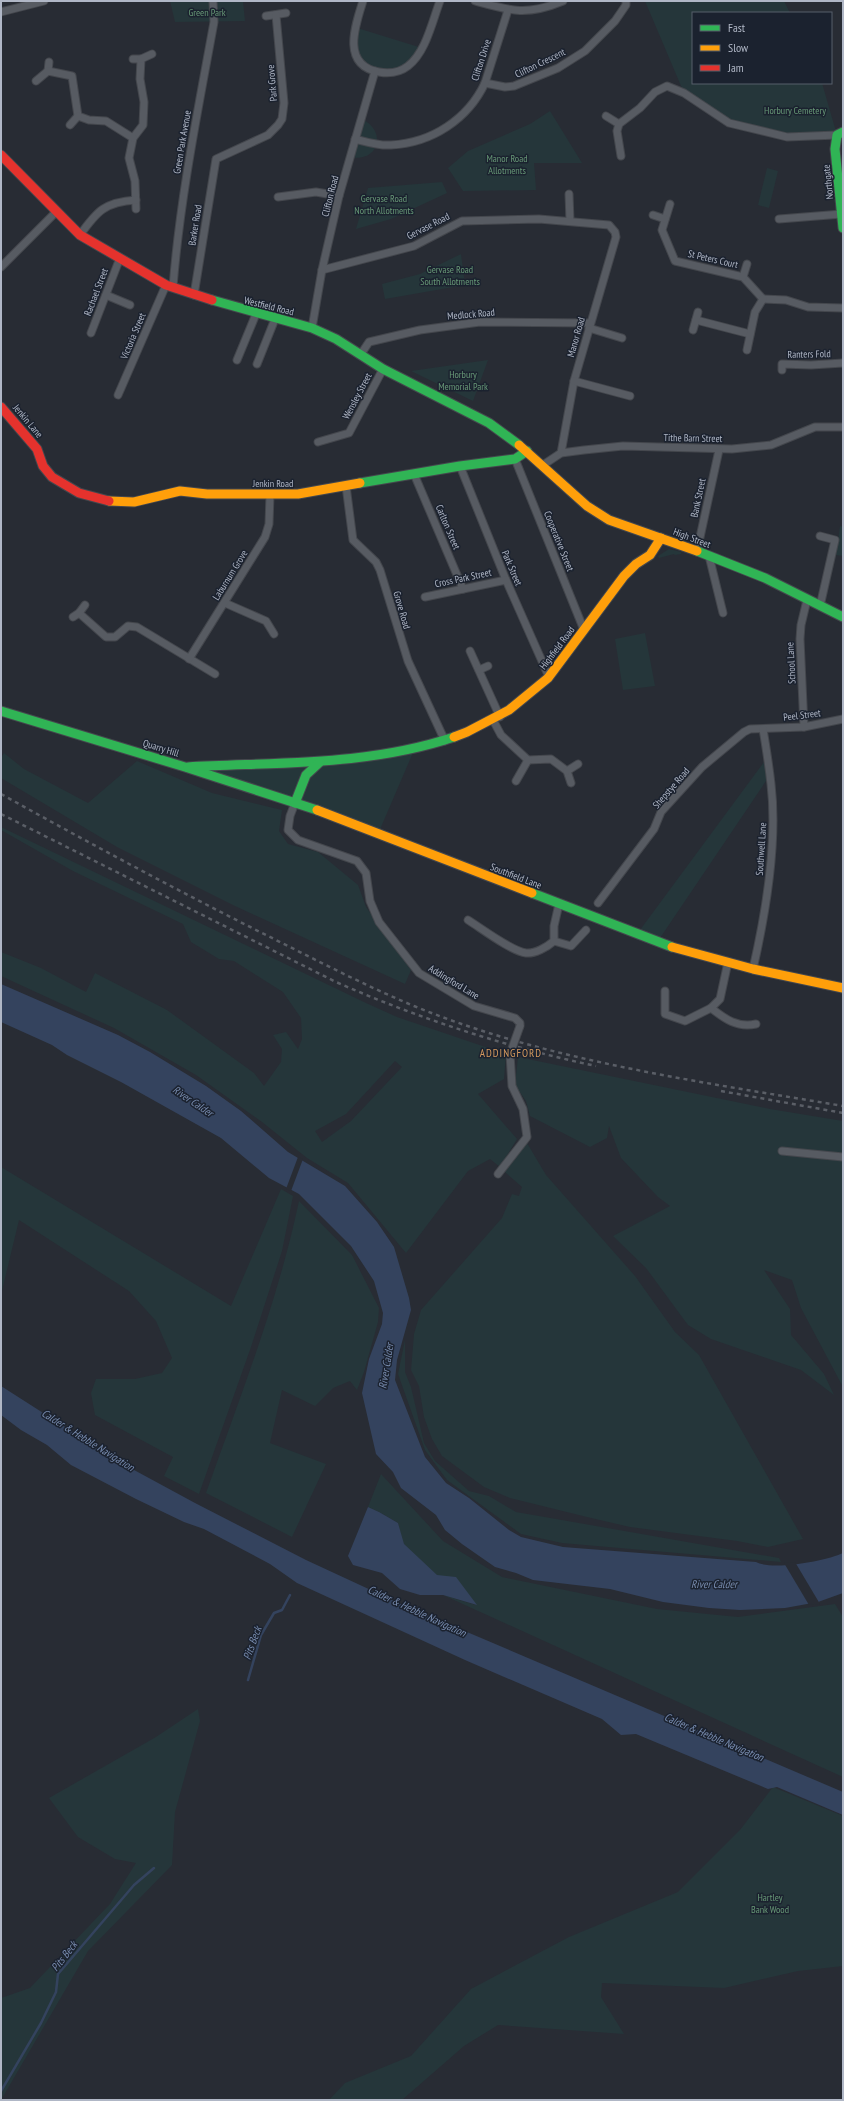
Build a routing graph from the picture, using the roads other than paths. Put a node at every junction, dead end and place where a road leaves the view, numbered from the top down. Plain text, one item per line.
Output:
1 (44, 1) edge
2 (440, 1) edge
3 (475, 1) edge
4 (563, 1) edge
5 (626, 1) edge
6 (213, 2) edge
7 (361, 2) edge
8 (508, 10) junction
9 (1, 12) edge
10 (286, 13) dead end
11 (276, 15) junction
12 (266, 16) dead end
13 (152, 54) dead end
14 (133, 59) dead end
15 (140, 60) junction
16 (49, 62) dead end
17 (48, 71) junction
18 (375, 71) junction
19 (36, 80) dead end
20 (485, 83) junction
21 (78, 116) junction
22 (606, 116) dead end
23 (619, 124) junction
24 (70, 125) dead end
25 (840, 134) edge
26 (133, 138) junction
27 (355, 139) junction
28 (1, 156) edge
29 (621, 156) dead end
30 (216, 159) joint
31 (569, 194) dead end
32 (339, 196) junction
33 (278, 197) dead end
34 (136, 200) junction
35 (670, 204) dead end
36 (136, 209) dead end
37 (57, 211) junction
38 (842, 214) junction
39 (653, 215) dead end
40 (665, 219) junction
41 (779, 219) dead end
42 (570, 221) junction
43 (843, 228) edge
44 (613, 229) joint
45 (80, 234) junction
46 (120, 258) junction
47 (747, 264) dead end
48 (1, 267) edge
49 (322, 270) junction
50 (743, 277) junction
51 (169, 286) junction
52 (106, 295) junction
53 (194, 295) junction
54 (763, 299) junction
55 (130, 305) dead end
56 (843, 308) edge
57 (698, 312) dead end
58 (256, 314) junction
59 (275, 319) junction
60 (696, 320) junction
61 (589, 325) junction
62 (312, 328) junction
63 (693, 330) dead end
64 (91, 333) dead end
65 (750, 334) junction
66 (622, 338) dead end
67 (747, 350) dead end
68 (361, 354) junction
69 (237, 360) dead end
70 (843, 363) edge
71 (257, 364) dead end
72 (383, 369) junction
73 (782, 370) dead end
74 (574, 381) junction
75 (118, 396) dead end
76 (630, 396) dead end
77 (1, 407) edge
78 (843, 427) edge
79 (318, 442) dead end
80 (37, 449) joint
81 (719, 450) junction
82 (527, 451) junction
83 (561, 453) junction
84 (515, 459) junction
85 (543, 465) junction
86 (460, 466) junction
87 (414, 474) junction
88 (346, 486) junction
89 (270, 495) junction
90 (820, 536) dead end
91 (661, 538) junction
92 (697, 551) junction
93 (709, 556) junction
94 (506, 580) junction
95 (463, 589) junction
96 (425, 596) dead end
97 (808, 600) junction
98 (224, 603) junction
99 (86, 605) dead end
100 (820, 606) junction
101 (79, 613) junction
102 (723, 613) dead end
103 (73, 617) dead end
104 (843, 617) edge
105 (584, 630) junction
106 (274, 634) dead end
107 (470, 651) dead end
108 (189, 659) junction
109 (488, 666) dead end
110 (479, 670) junction
111 (215, 674) dead end
112 (549, 677) junction
113 (1, 711) edge
114 (497, 719) junction
115 (843, 719) edge
116 (804, 727) junction
117 (763, 729) junction
118 (445, 741) junction
119 (528, 760) junction
120 (320, 762) junction
121 (578, 764) dead end
122 (185, 767) junction
123 (567, 771) junction
124 (516, 781) dead end
125 (572, 783) dead end
126 (295, 803) junction
127 (598, 903) dead end
128 (559, 904) junction
129 (468, 920) dead end
130 (586, 930) dead end
131 (554, 941) junction
132 (728, 962) junction
133 (753, 969) junction
134 (843, 988) edge
135 (665, 991) dead end
136 (711, 1008) junction
137 (756, 1024) dead end
138 (782, 1150) dead end
139 (843, 1157) edge
140 (498, 1174) dead end

1 - 9 street
2 - 18 street
3 - 8 street
4 - 8 street
5 - 20 street, Clifton Crescent
6 - 51 street, Green Park Avenue
7 - 18 street
8 - 20 street, Clifton Drive
10 - 11 street
11 - 12 street
11 - 30 street, Park Grove
13 - 15 street
14 - 15 street
15 - 26 street
16 - 17 street
17 - 19 street
17 - 21 street
18 - 27 street, Clifton Road
20 - 27 street, Clifton Drive
21 - 24 street
21 - 26 street
22 - 23 street
23 - 25 street
23 - 29 street
25 - 38 main road, Northgate
26 - 34 street
27 - 32 street, Clifton Road
28 - 37 main road, Westfield Road
30 - 53 street, Barker Road
31 - 42 street
32 - 33 street
32 - 49 street, Clifton Road
34 - 36 street
34 - 45 street
35 - 40 street, St Peters Court
37 - 45 main road, Westfield Road
37 - 48 street
38 - 41 street
38 - 43 main road, Northgate
39 - 40 street
40 - 50 street, St Peters Court
42 - 44 street, Gervase Road
42 - 49 street, Gervase Road
44 - 61 street, Manor Road
45 - 46 main road, Westfield Road
46 - 51 main road, Westfield Road
46 - 52 street, Rachael Street
47 - 50 street, St Peters Court
49 - 62 street, Clifton Road
50 - 54 street, St Peters Court
51 - 53 main road, Westfield Road
51 - 75 street, Victoria Street
52 - 55 street
52 - 64 street, Rachael Street
53 - 58 main road, Westfield Road
54 - 56 street
54 - 65 street
57 - 60 street
58 - 59 main road, Westfield Road
58 - 69 street
59 - 62 main road, Westfield Road
59 - 71 street
60 - 63 street
60 - 65 street
61 - 66 street, Medlock Road
61 - 68 street, Medlock Road
61 - 74 street, Manor Road
62 - 68 main road, Westfield Road
65 - 67 street
68 - 72 main road, Westfield Road
70 - 73 street, Ranters Fold
72 - 79 street, Wensley Street
72 - 82 main road, Westfield Road
74 - 76 street
74 - 83 street, Manor Road
77 - 80 main road, Jenkin Lane
78 - 81 street, Tithe Barn Street
80 - 89 main road, Jenkin Road
81 - 83 street, Tithe Barn Street
81 - 92 street, Bank Street
82 - 84 main road, Jenkin Road
82 - 85 main road, Westfield Road
83 - 85 street, Tithe Barn Street
84 - 86 main road, Jenkin Road
84 - 105 street, Cooperative Street
85 - 91 main road, High Street
86 - 87 main road, Jenkin Road
86 - 94 street, Park Street
87 - 88 main road, Jenkin Road
87 - 95 street, Carlton Street
88 - 89 main road, Jenkin Road
88 - 118 street, Grove Road
89 - 98 street, Laburnum Grove
90 - 100 street
91 - 92 main road, High Street
91 - 105 main road, Highfield Road
92 - 93 main road, High Street
93 - 97 main road, High Street
93 - 102 street
94 - 95 street, Cross Park Street
94 - 112 street, Park Street
95 - 96 street, Cross Park Street
97 - 100 main road, High Street
97 - 116 street, School Lane
98 - 106 street
98 - 108 street, Laburnum Grove
99 - 101 street
100 - 104 main road, High Street
101 - 103 street
101 - 108 street
105 - 112 main road, Highfield Road
107 - 110 street
108 - 111 street
109 - 110 street
110 - 114 street
112 - 114 main road, Highfield Road
113 - 122 main road, Quarry Hill
114 - 118 main road, Highfield Road
114 - 119 street
115 - 116 street, Peel Street
116 - 117 street, Peel Street
117 - 127 street, Shepstye Road
117 - 133 street, Southwell Lane
118 - 120 main road, Quarry Hill
119 - 123 street
119 - 124 street
120 - 122 main road, Quarry Hill
120 - 126 main road
121 - 123 street
122 - 126 main road, Southfield Lane
123 - 125 street
126 - 128 main road, Southfield Lane
126 - 140 street, Addingford Lane, bridge
128 - 131 street
128 - 132 main road, Southfield Lane
129 - 131 street
130 - 131 street
132 - 133 main road, Southfield Lane
132 - 136 street
133 - 134 main road, Southfield Lane
135 - 136 street
136 - 137 street
138 - 139 street

